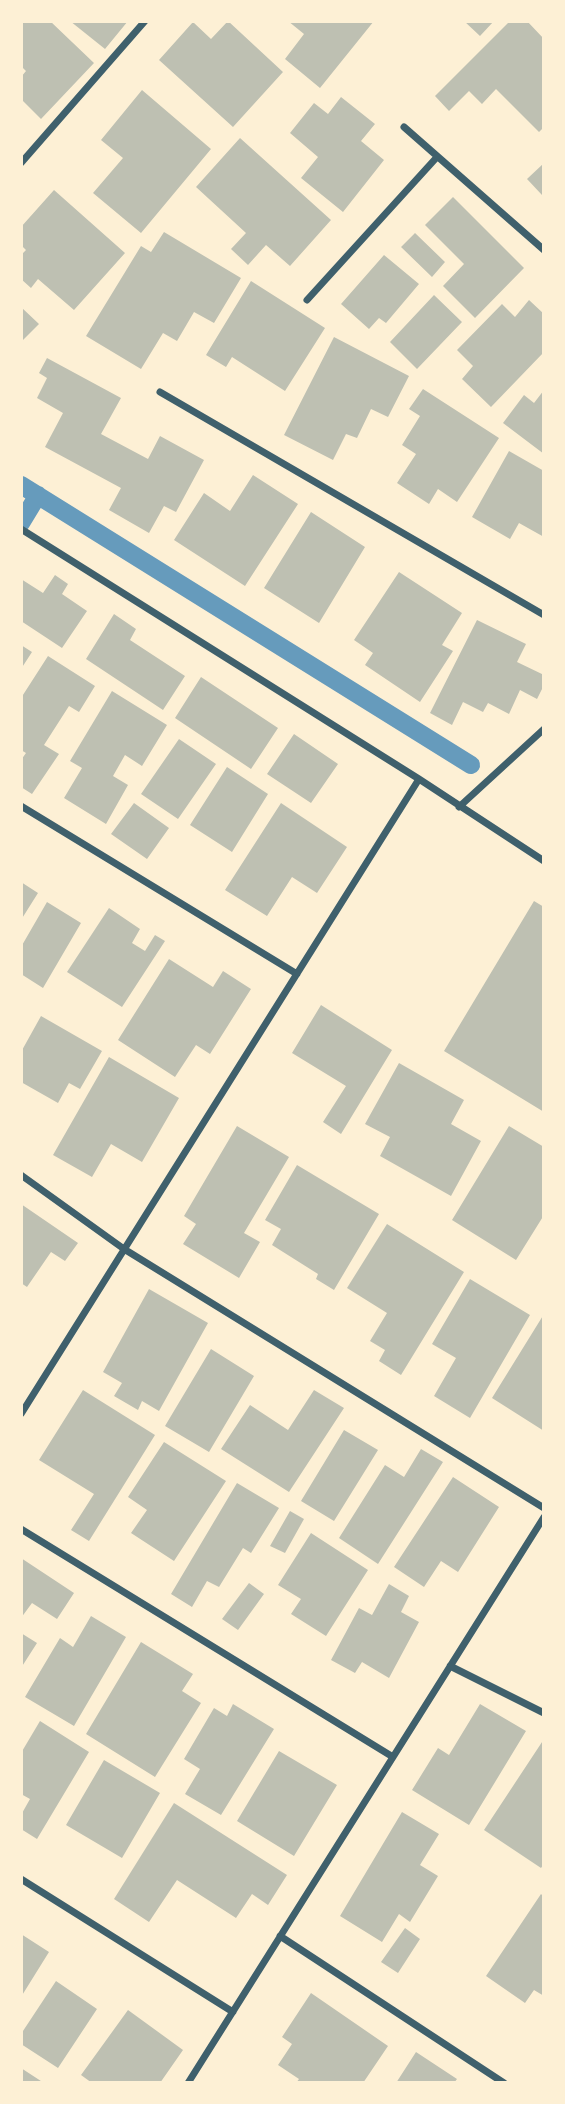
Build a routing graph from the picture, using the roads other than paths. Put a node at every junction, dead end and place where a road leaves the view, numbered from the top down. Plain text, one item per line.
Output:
1 (145, 21) edge
2 (404, 127) dead end
3 (438, 157) junction
4 (21, 163) edge
5 (544, 250) edge
6 (307, 300) dead end
7 (160, 391) dead end
8 (21, 529) edge
9 (544, 615) edge
10 (544, 729) edge
11 (419, 779) junction
12 (21, 806) edge
13 (459, 807) junction
14 (544, 861) edge
15 (297, 974) junction
16 (21, 1175) edge
17 (124, 1249) junction
18 (21, 1414) edge
19 (544, 1508) edge
20 (544, 1517) edge
21 (21, 1529) edge
22 (450, 1666) junction
23 (544, 1713) edge
24 (393, 1757) junction
25 (21, 1879) edge
26 (280, 1936) junction
27 (233, 2012) junction
28 (188, 2083) edge
29 (503, 2083) edge

1 - 4 street
2 - 3 street
3 - 5 street
3 - 6 street
7 - 9 street
8 - 11 street
10 - 13 street
11 - 13 street
11 - 15 street
12 - 15 street
13 - 14 street
15 - 17 street
16 - 17 street
17 - 18 street
17 - 19 street
20 - 22 street
21 - 24 street
22 - 23 street
22 - 24 street
24 - 26 street
25 - 27 street
26 - 27 street
26 - 29 street
27 - 28 street

